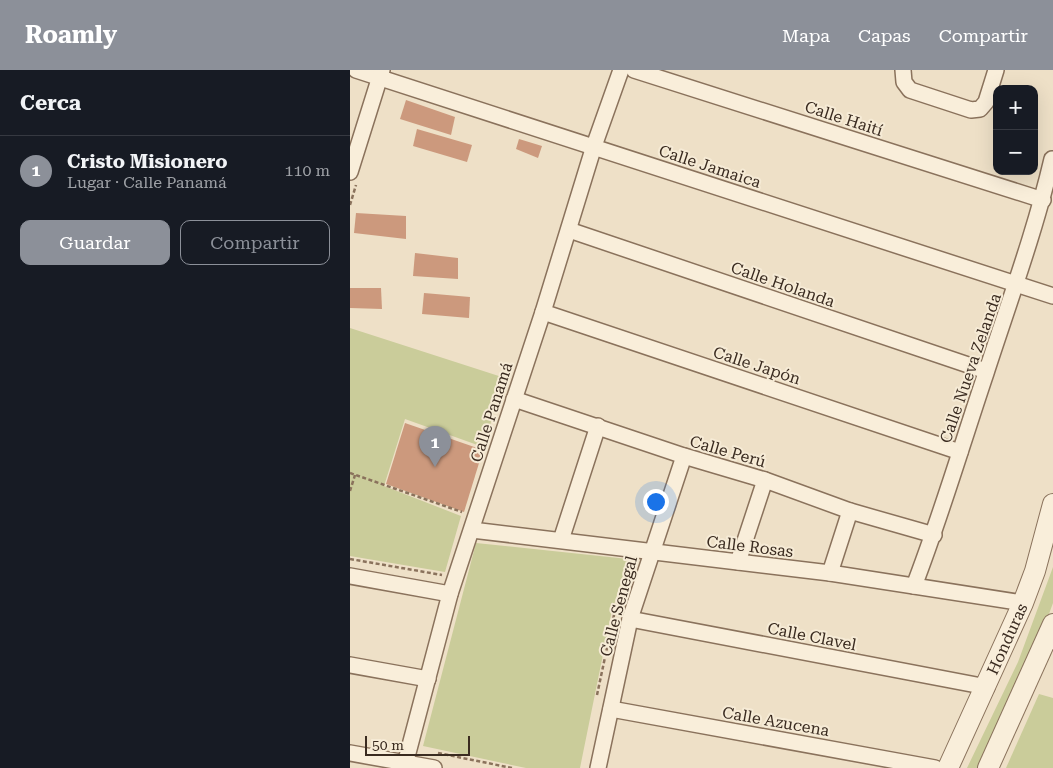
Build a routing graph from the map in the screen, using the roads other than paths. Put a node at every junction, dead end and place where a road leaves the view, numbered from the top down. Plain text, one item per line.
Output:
1 (356, 70) edge
2 (621, 70) edge
3 (634, 70) edge
4 (996, 70) edge
5 (381, 74) edge
6 (904, 76) edge
7 (594, 146) junction
8 (1052, 159) edge
9 (353, 167) edge
10 (1043, 200) junction
11 (568, 230) junction
12 (1016, 284) junction
13 (1053, 296) edge
14 (543, 312) junction
15 (986, 371) junction
16 (514, 399) junction
17 (598, 426) junction
18 (960, 452) junction
19 (684, 456) junction
20 (765, 480) junction
21 (1053, 504) edge
22 (850, 511) junction
23 (472, 530) junction
24 (934, 534) junction
25 (561, 540) junction
26 (651, 551) junction
27 (738, 562) junction
28 (830, 574) junction
29 (350, 576) edge
30 (914, 586) junction
31 (450, 594) junction
32 (1023, 603) junction
33 (630, 619) junction
34 (1053, 624) edge
35 (350, 665) edge
36 (428, 679) junction
37 (987, 687) junction
38 (611, 709) junction
39 (350, 753) edge
40 (405, 765) edge
41 (434, 768) edge
42 (598, 768) edge
43 (935, 768) edge
44 (948, 768) edge
45 (988, 768) edge

1 - 5 street, Calle Jamaica
2 - 7 street, Calle Panamá
3 - 10 street, Calle Haití
4 - 6 street
5 - 7 street, Calle Jamaica
5 - 9 street
7 - 11 street, Calle Panamá
7 - 12 street, Calle Jamaica
8 - 10 street, Calle Nueva Zelanda
10 - 12 street, Calle Nueva Zelanda
11 - 14 street, Calle Panamá
11 - 15 street, Calle Holanda
12 - 13 street, Calle Jamaica
12 - 15 street, Calle Nueva Zelanda
14 - 16 street, Calle Panamá
14 - 18 street, Calle Japón
15 - 18 street, Calle Nueva Zelanda
16 - 17 street, Calle Perú
16 - 23 street, Calle Panamá
17 - 19 street, Calle Perú
17 - 25 street
18 - 24 street, Calle Nueva Zelanda
19 - 20 street, Calle Perú
19 - 26 street, Calle Senegal
20 - 22 street, Calle Perú
20 - 27 street
21 - 32 street, Honduras
22 - 24 street, Calle Perú
22 - 28 street
23 - 25 street, Calle Rosas
23 - 31 street, Calle Panamá
24 - 30 street, Calle Nueva Zelanda
25 - 26 street, Calle Rosas
26 - 27 street, Calle Rosas
26 - 33 street, Calle Senegal
27 - 28 street, Calle Rosas
28 - 30 street, Calle Rosas
29 - 31 street
30 - 32 street, Calle Rosas
31 - 36 street, Calle Panamá
32 - 37 street, Honduras
33 - 37 street, Calle Clavel
33 - 38 street, Calle Senegal
34 - 45 street
35 - 36 street
36 - 40 street, Calle Panamá
37 - 44 street, Honduras
38 - 42 street, Calle Senegal
38 - 43 street, Calle Azucena
39 - 40 street
40 - 41 street

